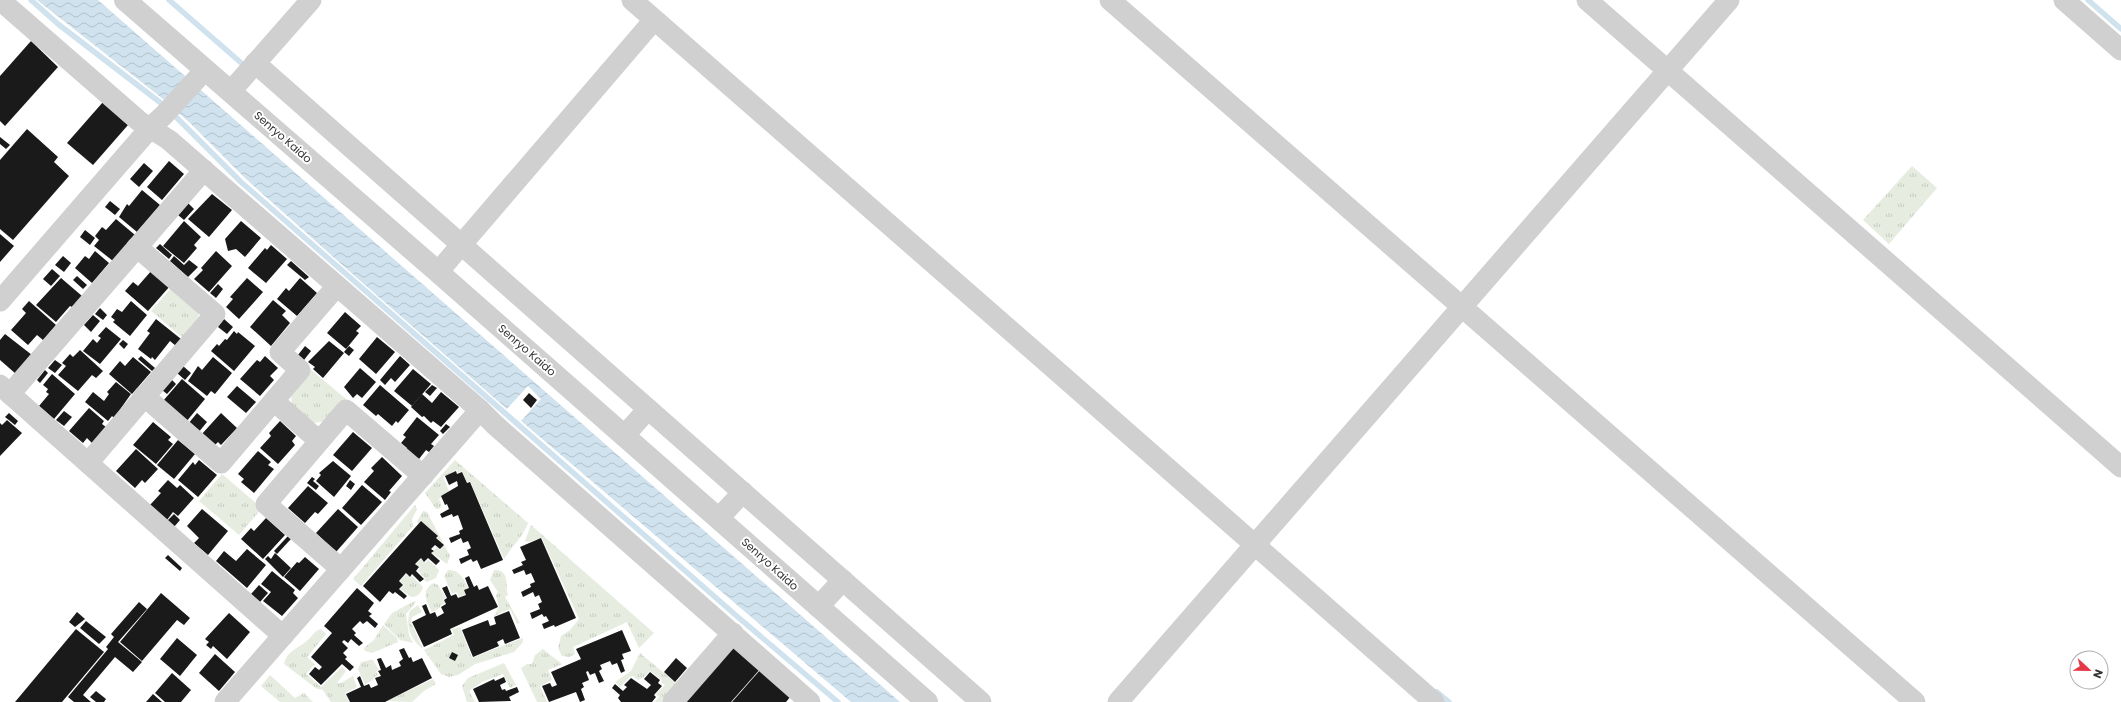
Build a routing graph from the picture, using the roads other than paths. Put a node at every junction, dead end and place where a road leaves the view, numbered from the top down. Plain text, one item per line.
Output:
1 (0, 0) edge
2 (125, 0) edge
3 (311, 0) edge
4 (632, 0) edge
5 (1110, 0) edge
6 (1587, 0) edge
7 (1729, 0) edge
8 (2064, 0) edge
9 (654, 20) junction
10 (2121, 50) edge
11 (1668, 71) junction
12 (246, 74) junction
13 (200, 75) junction
14 (157, 121) junction
15 (204, 170) junction
16 (137, 247) junction
17 (451, 256) junction
18 (337, 286) junction
19 (0, 300) edge
20 (1462, 306) junction
21 (5, 390) edge
22 (144, 396) junction
23 (274, 401) junction
24 (480, 410) junction
25 (644, 414) junction
26 (624, 436) junction
27 (319, 441) junction
28 (88, 463) junction
29 (2121, 467) edge
30 (423, 476) junction
31 (738, 497) junction
32 (719, 518) junction
33 (1259, 539) junction
34 (341, 569) junction
35 (838, 585) junction
36 (818, 607) junction
37 (733, 633) junction
38 (283, 636) junction
39 (225, 702) edge
40 (673, 702) edge
41 (810, 702) edge
42 (927, 702) edge
43 (981, 702) edge
44 (1118, 702) edge
45 (1434, 702) edge
46 (1915, 702) edge

1 - 14 street
2 - 13 street, Senryo Kaido
3 - 12 street
4 - 9 street
5 - 20 street
6 - 11 street
7 - 11 street
8 - 10 street
9 - 17 street
9 - 33 street
11 - 20 street
11 - 29 street
12 - 13 street, Senryo Kaido
12 - 17 street, Senryo Kaido
12 - 17 street
13 - 14 street
14 - 15 street
14 - 19 street
15 - 16 street
15 - 18 street
16 - 21 street
16 - 22 street
17 - 25 street
17 - 26 street, Senryo Kaido
18 - 23 street
18 - 24 street
20 - 33 street
20 - 46 street
21 - 28 street
22 - 23 street
22 - 28 street
23 - 27 street
24 - 30 street
24 - 37 street
25 - 26 street
25 - 31 street
26 - 32 street, Senryo Kaido
27 - 30 street
27 - 34 street
28 - 38 street
30 - 34 street
31 - 32 street
31 - 35 street
32 - 36 street, Senryo Kaido
33 - 44 street
33 - 45 street
34 - 38 street
35 - 36 street
35 - 43 street
36 - 42 street, Senryo Kaido
37 - 40 street
37 - 41 street
38 - 39 street

